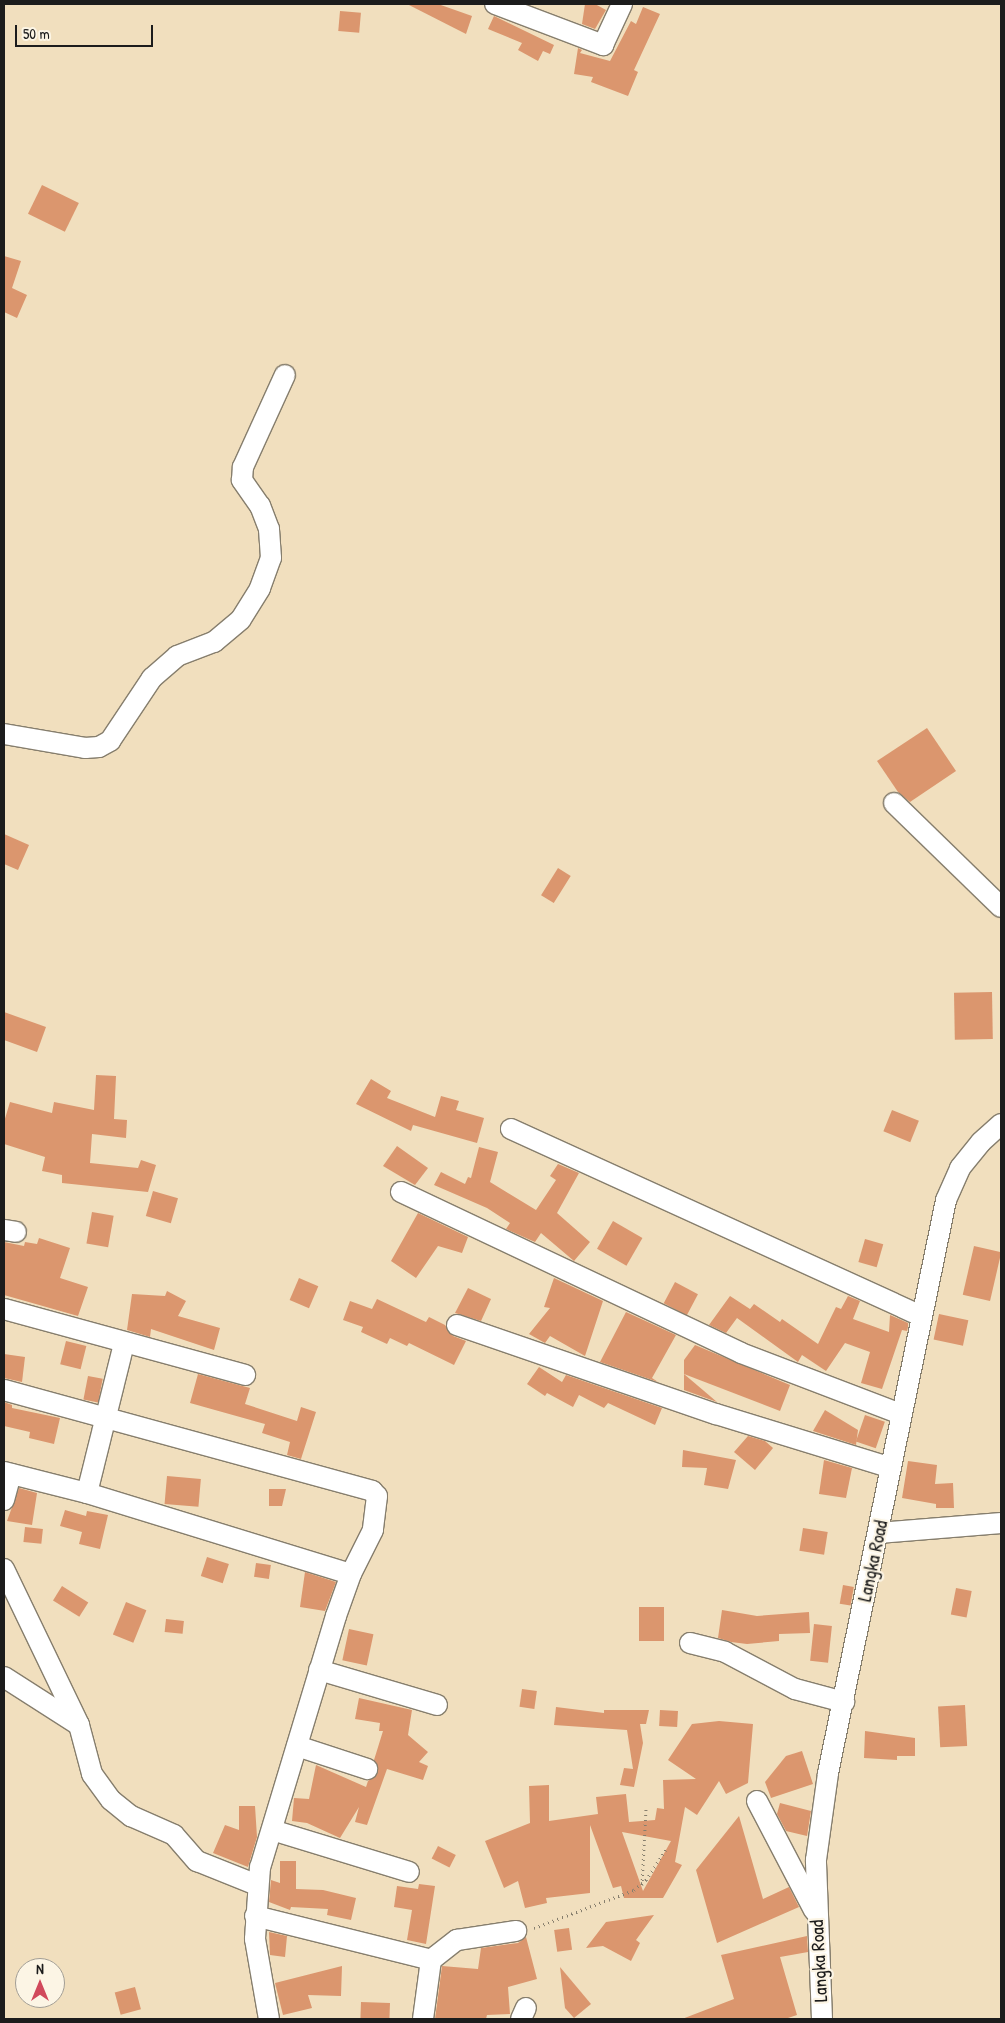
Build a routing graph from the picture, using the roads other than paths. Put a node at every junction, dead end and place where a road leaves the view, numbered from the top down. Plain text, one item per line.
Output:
1 (494, 4) edge
2 (622, 4) edge
3 (536, 11) edge
4 (286, 375) dead end
5 (4, 734) edge
6 (894, 803) dead end
7 (1001, 907) edge
8 (1001, 1124) edge
9 (511, 1129) dead end
10 (401, 1192) dead end
11 (4, 1309) edge
12 (921, 1316) junction
13 (457, 1324) dead end
14 (124, 1343) junction
15 (245, 1375) dead end
16 (4, 1390) edge
17 (901, 1414) junction
18 (103, 1420) junction
19 (891, 1468) junction
20 (7, 1473) edge
21 (87, 1493) junction
22 (4, 1500) edge
23 (1001, 1523) edge
24 (879, 1533) junction
25 (4, 1569) edge
26 (351, 1574) junction
27 (690, 1643) dead end
28 (319, 1670) junction
29 (4, 1677) edge
30 (844, 1702) junction
31 (437, 1705) dead end
32 (79, 1725) junction
33 (297, 1746) junction
34 (368, 1769) dead end
35 (758, 1801) dead end
36 (272, 1830) junction
37 (409, 1872) dead end
38 (257, 1885) junction
39 (816, 1913) junction
40 (255, 1916) junction
41 (516, 1931) road end
42 (431, 1960) junction
43 (269, 2019) edge
44 (423, 2019) edge
45 (822, 2019) edge

1 - 3 street
2 - 3 street
4 - 5 street
6 - 7 street
8 - 12 street, Langka Road
9 - 12 street
10 - 17 street
11 - 14 street
12 - 17 street, Langka Road
13 - 19 street
14 - 15 street
14 - 18 street
16 - 18 street
17 - 19 street, Langka Road
18 - 21 street
18 - 26 street
19 - 24 street, Langka Road
20 - 21 street
20 - 22 street
21 - 26 street
23 - 24 street
24 - 30 street, Langka Road
25 - 32 street
26 - 28 street
27 - 30 street
28 - 31 street
28 - 33 street
29 - 32 street
30 - 39 street, Langka Road
32 - 38 street
33 - 34 street
33 - 36 street
35 - 39 street
36 - 37 street
36 - 38 street
38 - 40 street
39 - 45 street, Langka Road
40 - 42 street
40 - 43 street
41 - 42 street
42 - 44 street

